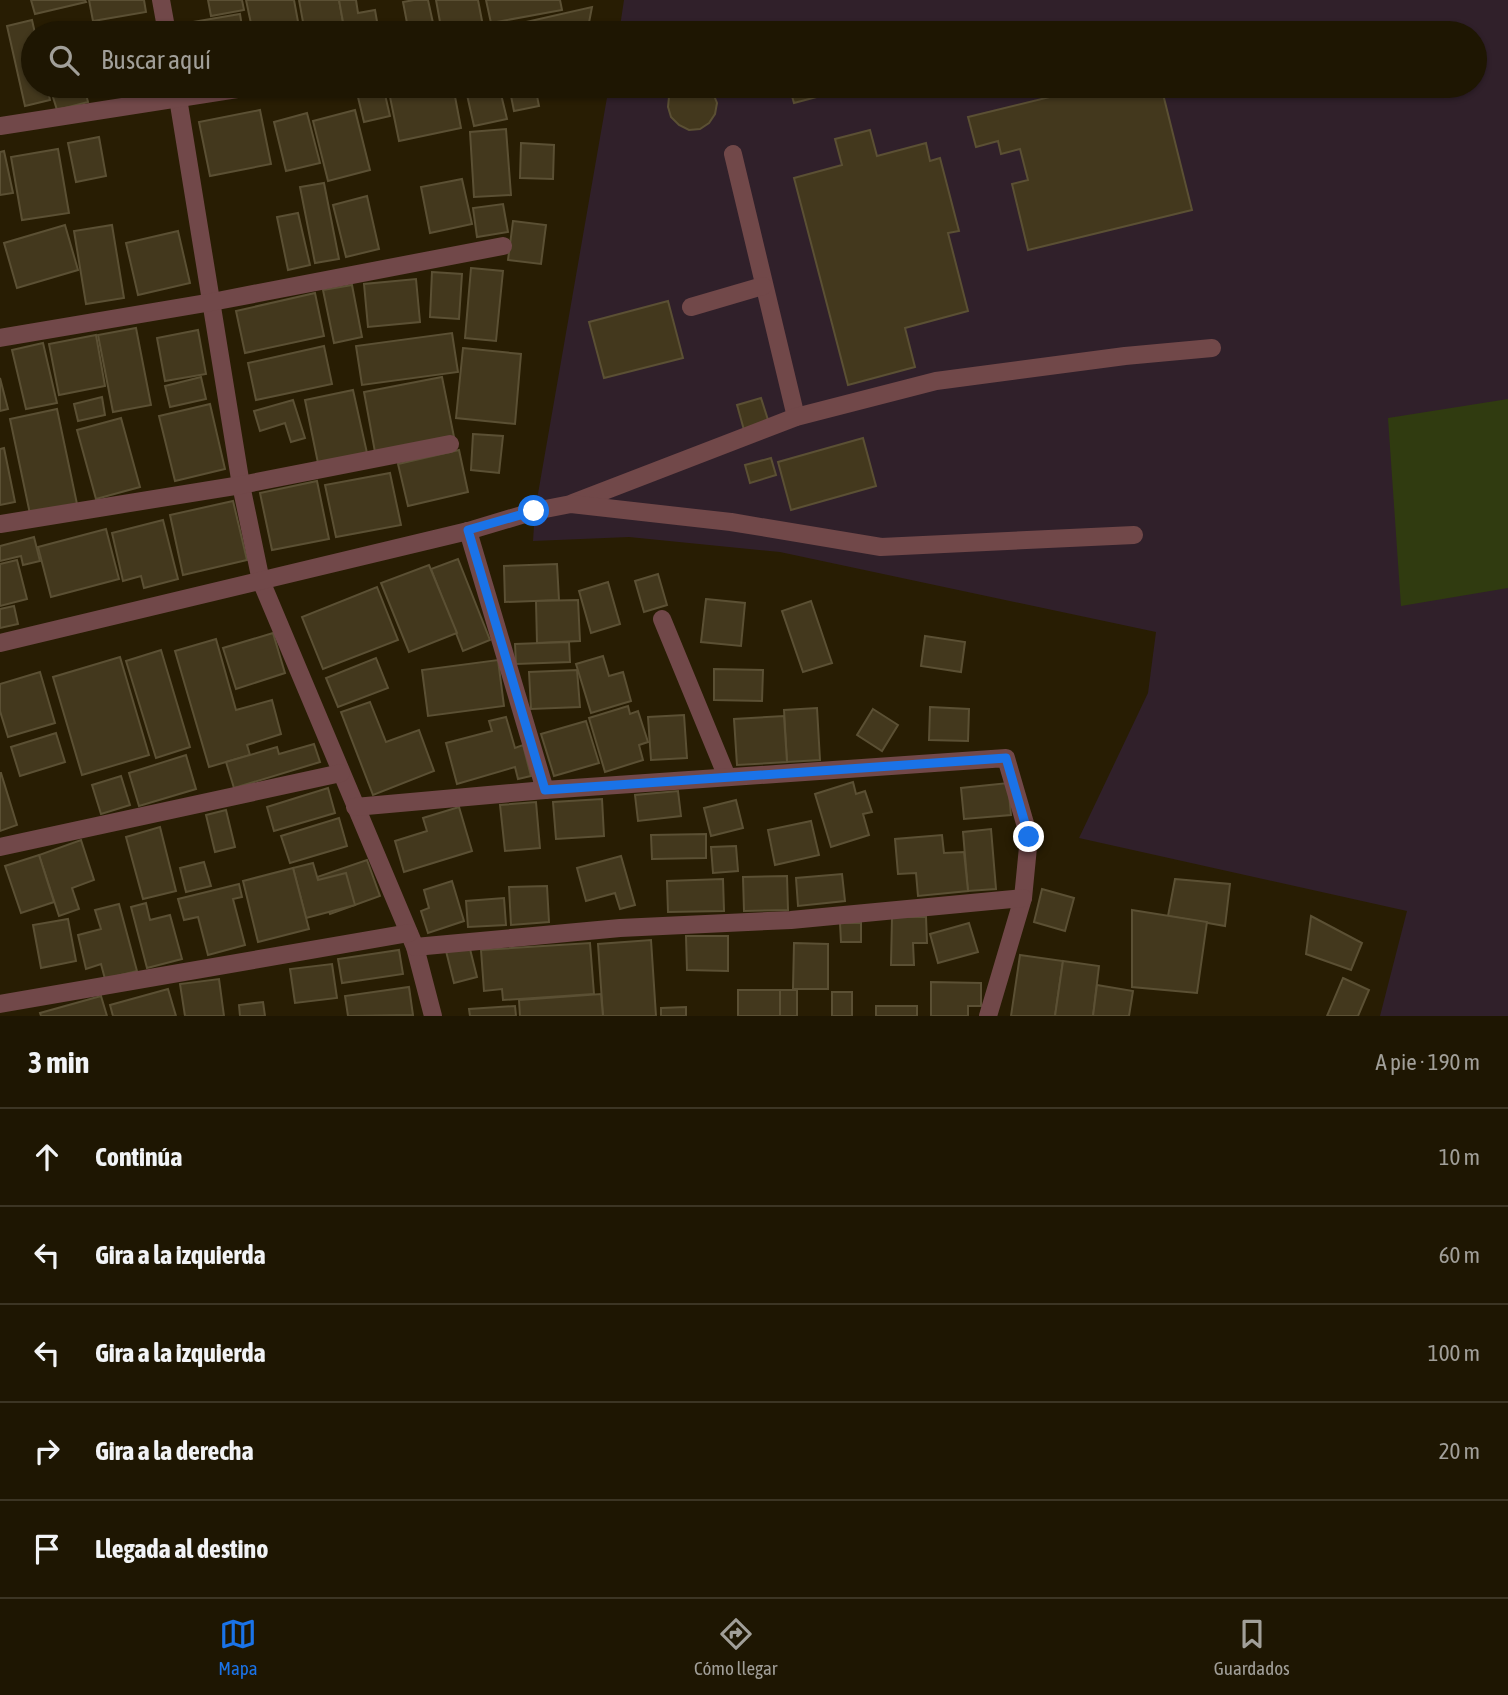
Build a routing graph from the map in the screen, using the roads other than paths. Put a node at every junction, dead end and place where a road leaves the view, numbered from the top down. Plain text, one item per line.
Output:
1 (162, 0) edge
2 (165, 21) edge
3 (147, 98) edge
4 (179, 98) edge
5 (0, 127) edge
6 (733, 154) dead end
7 (503, 246) dead end
8 (764, 286) junction
9 (212, 302) junction
10 (691, 307) dead end
11 (0, 338) edge
12 (1212, 348) dead end
13 (796, 417) junction
14 (450, 444) dead end
15 (242, 485) junction
16 (571, 504) junction
17 (0, 524) edge
18 (468, 530) junction
19 (1135, 535) dead end
20 (261, 581) junction
21 (662, 619) dead end
22 (0, 643) edge
23 (341, 773) junction
24 (727, 777) junction
25 (545, 790) junction
26 (355, 807) junction
27 (0, 847) edge
28 (1023, 898) junction
29 (412, 940) junction
30 (0, 1004) edge
31 (433, 1016) edge
32 (988, 1016) edge

1 - 2 street
3 - 5 street
4 - 9 street
6 - 8 street
7 - 9 street
8 - 10 street
8 - 13 street
9 - 11 street
9 - 15 street
12 - 13 street
13 - 16 street
14 - 15 street
15 - 17 street
15 - 20 street
16 - 18 street
16 - 19 street
18 - 20 street
18 - 25 street
20 - 22 street
20 - 23 street
21 - 24 street
23 - 26 street
23 - 27 street
24 - 25 street
24 - 28 street
25 - 26 street
26 - 29 street
28 - 29 street
28 - 32 street
29 - 30 street
29 - 31 street

